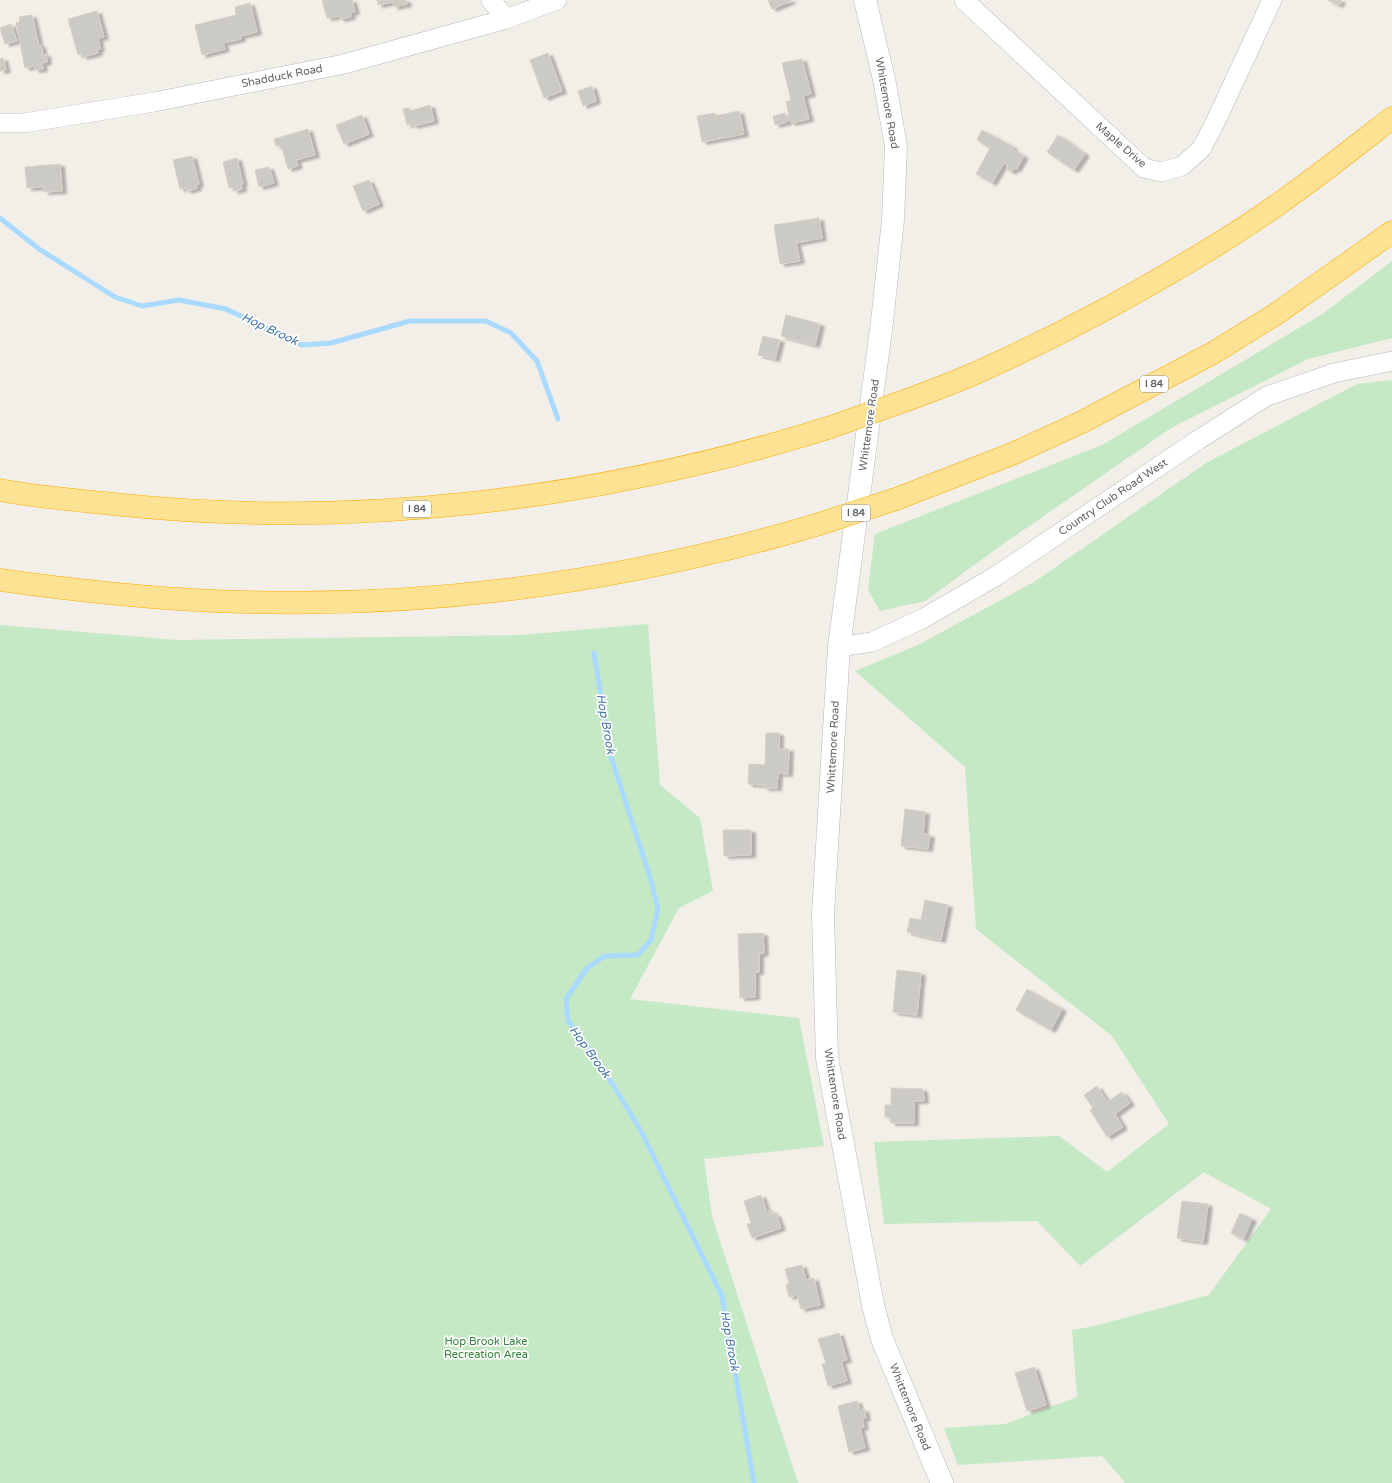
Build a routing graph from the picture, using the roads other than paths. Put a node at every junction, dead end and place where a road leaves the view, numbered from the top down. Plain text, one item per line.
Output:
1 (491, 0) edge
2 (557, 0) edge
3 (865, 0) edge
4 (964, 0) edge
5 (1272, 0) edge
6 (506, 19) junction
7 (1392, 118) edge
8 (0, 124) edge
9 (1392, 232) edge
10 (1392, 361) edge
11 (0, 490) edge
12 (0, 580) edge
13 (839, 646) junction
14 (942, 1483) edge

1 - 6 street
2 - 6 street, Shadduck Road
3 - 13 main road, Whittemore Road
4 - 5 street, Maple Drive
6 - 8 street, Shadduck Road
7 - 11 highway, I 84, bridge
9 - 12 highway, I 84, bridge
10 - 13 street, Country Club Road West
13 - 14 main road, Whittemore Road

